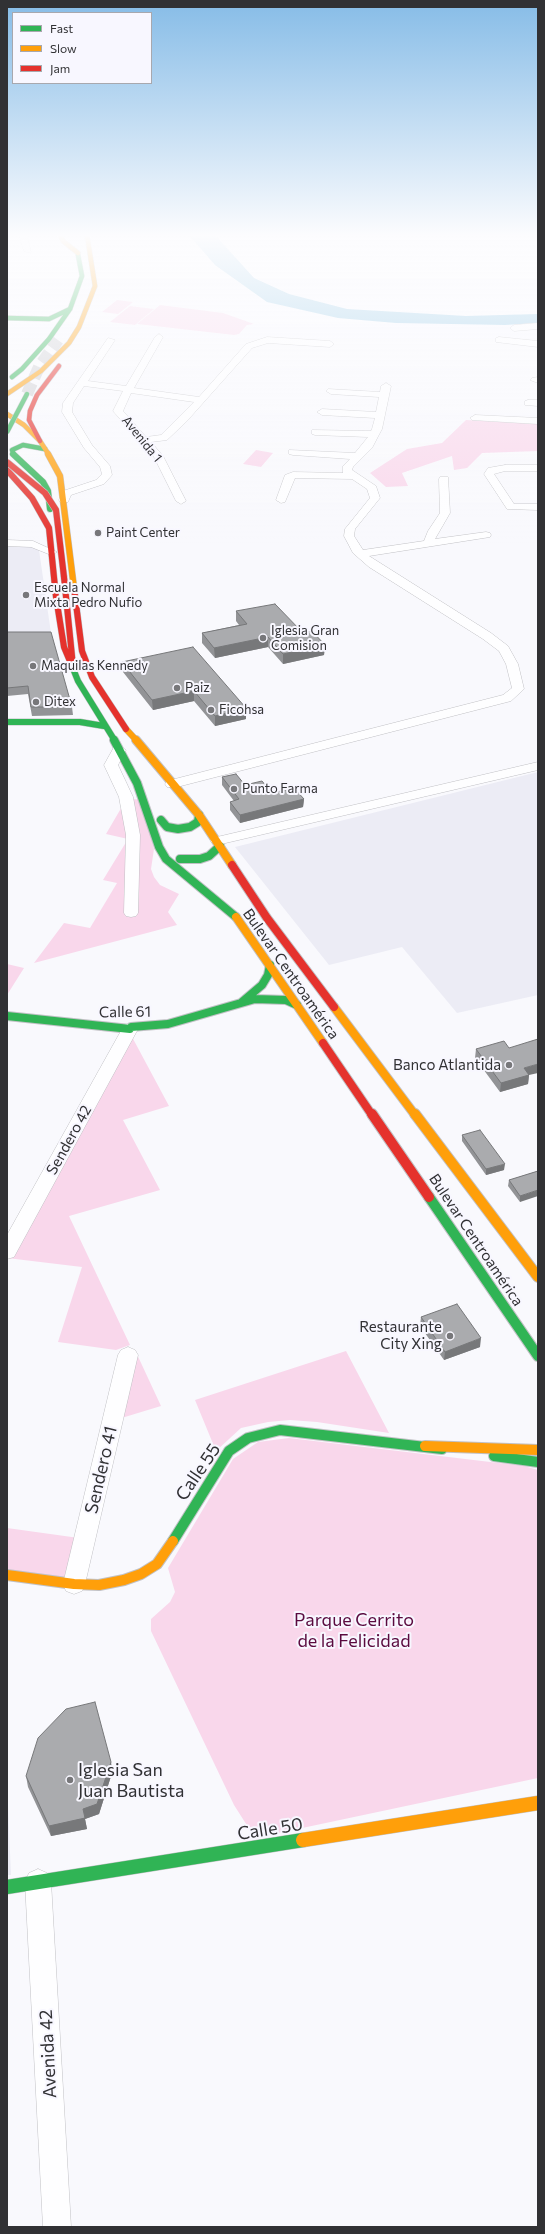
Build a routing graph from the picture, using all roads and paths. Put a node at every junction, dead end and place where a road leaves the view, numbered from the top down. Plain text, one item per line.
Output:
1 (70, 339) edge
2 (158, 339) edge
3 (54, 340) edge
4 (111, 340) dead end
5 (499, 340) dead end
6 (69, 342) junction
7 (330, 344) dead end
8 (538, 344) edge
9 (7, 381) edge
10 (83, 383) junction
11 (128, 390) junction
12 (331, 391) dead end
13 (7, 394) edge
14 (27, 394) tunnel mouth
15 (201, 400) junction
16 (528, 403) dead end
17 (538, 403) edge
18 (322, 412) dead end
19 (7, 414) edge
20 (380, 415) junction
21 (475, 418) dead end
22 (538, 420) edge
23 (7, 432) edge
24 (315, 432) dead end
25 (375, 434) junction
26 (143, 440) junction
27 (43, 445) junction
28 (293, 452) dead end
29 (356, 456) junction
30 (7, 462) edge
31 (538, 468) edge
32 (9, 472) edge
33 (60, 476) junction
34 (352, 476) junction
35 (444, 479) dead end
36 (95, 483) junction
37 (64, 500) junction
38 (181, 500) dead end
39 (281, 500) dead end
40 (538, 507) edge
41 (49, 530) junction
42 (486, 535) dead end
43 (12, 543) edge
44 (428, 544) junction
45 (51, 552) junction
46 (360, 554) junction
47 (73, 666) junction
48 (100, 720) junction
49 (7, 722) edge
50 (80, 722) junction
51 (120, 750) junction
52 (538, 766) edge
53 (172, 784) junction
54 (199, 815) junction
55 (161, 820) junction
56 (200, 836) dead end
57 (167, 837) dead end
58 (217, 842) junction
59 (173, 849) dead end
60 (180, 859) junction
61 (233, 866) junction
62 (200, 870) dead end
63 (131, 913) dead end
64 (238, 918) junction
65 (270, 965) junction
66 (241, 1002) junction
67 (297, 1005) junction
68 (7, 1016) edge
69 (130, 1029) junction
70 (7, 1252) edge
71 (538, 1277) edge
72 (128, 1355) dead end
73 (538, 1356) edge
74 (426, 1446) junction
75 (538, 1450) edge
76 (538, 1462) edge
77 (7, 1575) edge
78 (74, 1584) junction
79 (538, 1803) edge
80 (38, 1882) junction
81 (7, 1887) edge
82 (58, 2227) edge

1 - 6 main road
2 - 11 street, Avenida 1
3 - 9 main road
4 - 10 street
5 - 8 street
6 - 13 main road
6 - 27 main road
7 - 15 street
10 - 11 street
10 - 36 street
11 - 15 street
11 - 26 street, Avenida 1
12 - 20 street
14 - 23 main road, bridge
15 - 26 street
16 - 17 street
18 - 20 street
19 - 27 main road, Bulevar Centroamérica
20 - 25 street
21 - 22 street
24 - 25 street
25 - 29 street
26 - 38 street, Avenida 1
27 - 33 main road, Bulevar Centroamérica
27 - 41 main road
28 - 29 street
29 - 34 street
30 - 47 main road, bridge
31 - 40 street
32 - 41 main road, Bulevar Centroamérica
33 - 36 street
33 - 37 main road, Bulevar Centroamérica
34 - 39 street
34 - 46 street
35 - 44 street
36 - 37 street
37 - 53 main road, Bulevar Centroamérica
41 - 43 street
41 - 45 main road, Bulevar Centroamérica
42 - 44 street
43 - 45 street
44 - 46 street
45 - 47 main road, Bulevar Centroamérica
46 - 53 street
47 - 48 main road, Bulevar Centroamérica
48 - 50 main road
48 - 50 main road
48 - 51 main road, Bulevar Centroamérica
48 - 55 main road
49 - 50 main road
51 - 63 street
51 - 64 main road, Bulevar Centroamérica
52 - 58 street
53 - 54 main road, Bulevar Centroamérica
54 - 55 main road
54 - 58 main road, Bulevar Centroamérica
55 - 57 main road
56 - 58 main road
58 - 60 main road
58 - 61 main road, Bulevar Centroamérica
59 - 60 main road
60 - 64 main road
61 - 62 main road
61 - 71 main road, Bulevar Centroamérica
64 - 65 main road, Bulevar Centroamérica
65 - 66 main road, Calle 61
65 - 67 main road, Bulevar Centroamérica
66 - 67 main road, Calle 61
66 - 69 main road, Calle 61
67 - 73 main road, Bulevar Centroamérica
68 - 69 main road, Calle 61
69 - 70 street, Sendero 42
72 - 78 street, Sendero 41
74 - 75 main road
74 - 76 main road, Calle 55
74 - 78 main road, Calle 55
77 - 78 main road, Calle 55
79 - 80 main road, Calle 50
80 - 81 main road, Calle 50
80 - 82 street, Avenida 42

